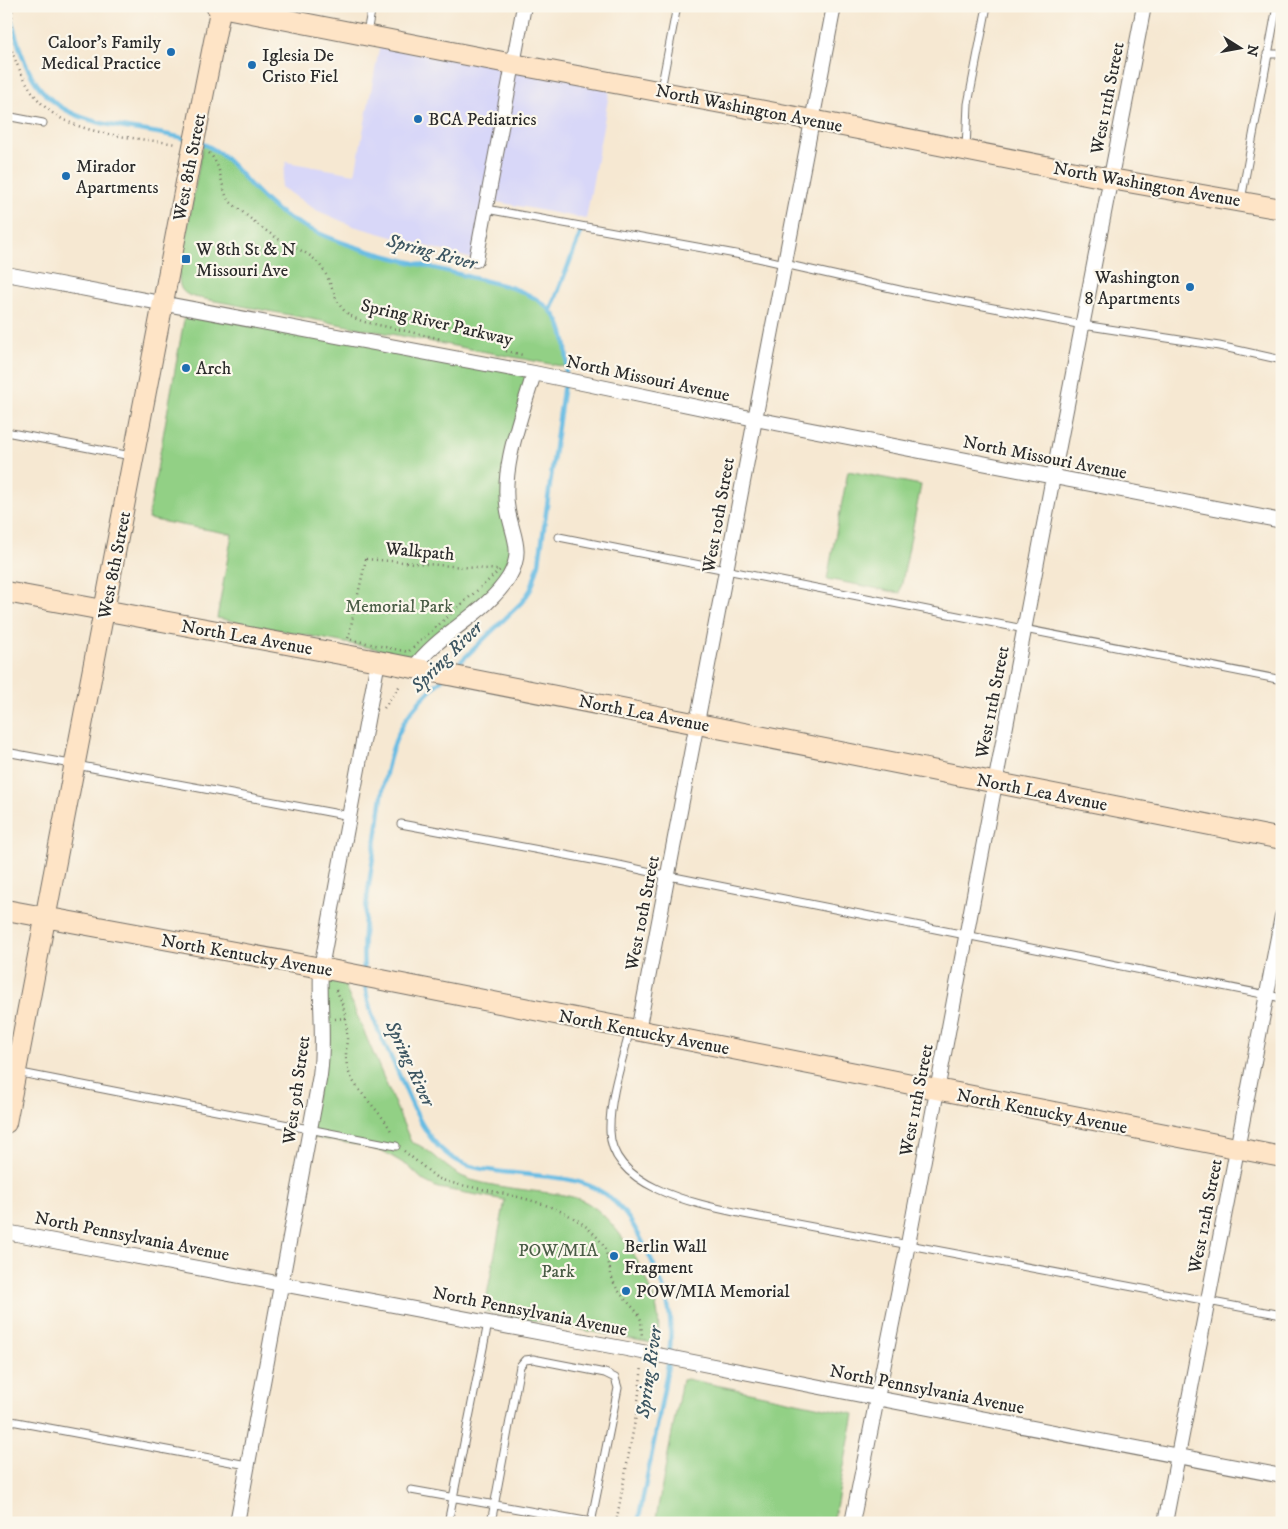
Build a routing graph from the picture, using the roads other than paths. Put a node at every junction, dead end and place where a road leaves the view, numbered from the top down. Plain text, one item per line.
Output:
1 (372, 6) edge
2 (524, 6) edge
3 (677, 6) edge
4 (834, 6) edge
5 (987, 6) edge
6 (1144, 6) edge
7 (1277, 6) edge
8 (219, 7) edge
9 (366, 36) junction
10 (1267, 54) junction
11 (1282, 54) edge
12 (513, 64) junction
13 (661, 92) junction
14 (6, 116) edge
15 (812, 120) junction
16 (43, 123) dead end
17 (966, 150) junction
18 (1111, 179) junction
19 (1241, 202) junction
20 (486, 209) junction
21 (1282, 209) edge
22 (476, 260) dead end
23 (785, 265) junction
24 (6, 274) edge
25 (163, 304) junction
26 (1083, 324) junction
27 (1282, 360) edge
28 (534, 373) junction
29 (754, 419) junction
30 (6, 432) edge
31 (134, 457) junction
32 (1053, 477) junction
33 (1282, 521) edge
34 (559, 537) dead end
35 (727, 569) junction
36 (6, 592) edge
37 (105, 612) junction
38 (1025, 628) junction
39 (378, 661) junction
40 (418, 670) junction
41 (1282, 680) edge
42 (698, 724) junction
43 (6, 752) edge
44 (76, 766) junction
45 (995, 782) junction
46 (350, 816) junction
47 (401, 824) dead end
48 (1282, 839) edge
49 (669, 876) junction
50 (6, 910) edge
51 (1282, 916) edge
52 (46, 918) junction
53 (966, 936) junction
54 (322, 968) junction
55 (1267, 995) junction
56 (1282, 998) edge
57 (634, 1030) junction
58 (11, 1071) edge
59 (937, 1090) junction
60 (6, 1123) edge
61 (310, 1130) junction
62 (396, 1146) road end
63 (1238, 1149) junction
64 (1282, 1157) edge
65 (6, 1232) edge
66 (908, 1244) junction
67 (281, 1284) junction
68 (1208, 1301) junction
69 (1282, 1315) edge
70 (488, 1323) junction
71 (876, 1398) junction
72 (6, 1420) edge
73 (1178, 1455) junction
74 (248, 1465) junction
75 (1282, 1476) edge
76 (411, 1490) dead end
77 (454, 1496) junction
78 (494, 1504) junction
79 (237, 1523) edge
80 (448, 1523) edge
81 (491, 1523) edge
82 (591, 1523) edge
83 (852, 1523) edge
84 (1165, 1523) edge

1 - 9 lane
2 - 12 street
3 - 13 lane
4 - 15 street, West 10th Street
5 - 17 lane
6 - 18 street, West 11th Street
7 - 10 lane
8 - 9 street, North Washington Avenue
8 - 25 street, West 8th Street, bridge
9 - 12 street, North Washington Avenue
10 - 11 lane
10 - 19 lane
12 - 13 street, North Washington Avenue
12 - 20 street
13 - 15 street, North Washington Avenue
14 - 16 lane
15 - 17 street, North Washington Avenue
15 - 23 street, West 10th Street
17 - 18 street, North Washington Avenue
18 - 19 street, North Washington Avenue
18 - 26 street, West 11th Street
19 - 21 street, North Washington Avenue
20 - 22 street
20 - 23 lane
23 - 26 lane
23 - 29 street, West 10th Street
24 - 25 street, North Missouri Avenue
25 - 28 street, North Missouri Avenue
25 - 31 street, West 8th Street
26 - 27 lane
26 - 32 street, West 11th Street
28 - 29 street, North Missouri Avenue
28 - 40 street
29 - 32 street, North Missouri Avenue
29 - 35 street, West 10th Street
30 - 31 lane
31 - 37 street, West 8th Street
32 - 33 street, North Missouri Avenue
32 - 38 street, West 11th Street
34 - 35 lane
35 - 38 lane
35 - 42 street, West 10th Street
36 - 37 street, North Lea Avenue
37 - 39 street, North Lea Avenue
37 - 44 street, West 8th Street
38 - 41 lane
38 - 45 street, West 11th Street
39 - 40 street, North Lea Avenue
39 - 46 street, West 9th Street
40 - 42 street, North Lea Avenue
42 - 45 street, North Lea Avenue
42 - 49 street, West 10th Street
43 - 44 lane
44 - 46 lane
44 - 52 street, West 8th Street
45 - 48 street, North Lea Avenue
45 - 53 street, West 11th Street
46 - 54 street, West 9th Street
47 - 49 lane
49 - 53 lane
49 - 57 street, West 10th Street
50 - 52 street, North Kentucky Avenue
51 - 55 street, West 12th Street
52 - 54 street, North Kentucky Avenue
52 - 58 street, West 8th Street
53 - 55 lane
53 - 59 street, West 11th Street
54 - 57 street, North Kentucky Avenue
54 - 61 street, West 9th Street
55 - 56 lane
55 - 63 street, West 12th Street
57 - 59 street, North Kentucky Avenue
57 - 66 lane
58 - 60 street, West 8th Street
58 - 61 lane
59 - 63 street, North Kentucky Avenue
59 - 66 street, West 11th Street
61 - 62 lane
61 - 67 street, West 9th Street
63 - 64 street, North Kentucky Avenue
63 - 68 street, West 12th Street
65 - 67 street, North Pennsylvania Avenue
66 - 68 lane
66 - 71 street, West 11th Street
67 - 70 street, North Pennsylvania Avenue
67 - 74 street, West 9th Street
68 - 69 lane
68 - 73 street, West 12th Street
70 - 71 street, North Pennsylvania Avenue
70 - 77 lane
71 - 73 street, North Pennsylvania Avenue
71 - 83 street, West 11th Street
72 - 74 lane
73 - 75 street, North Pennsylvania Avenue
73 - 84 street, West 12th Street
74 - 79 street, West 9th Street
76 - 77 lane
77 - 78 lane
77 - 80 lane
78 - 81 lane
78 - 82 lane
78 - 82 lane

